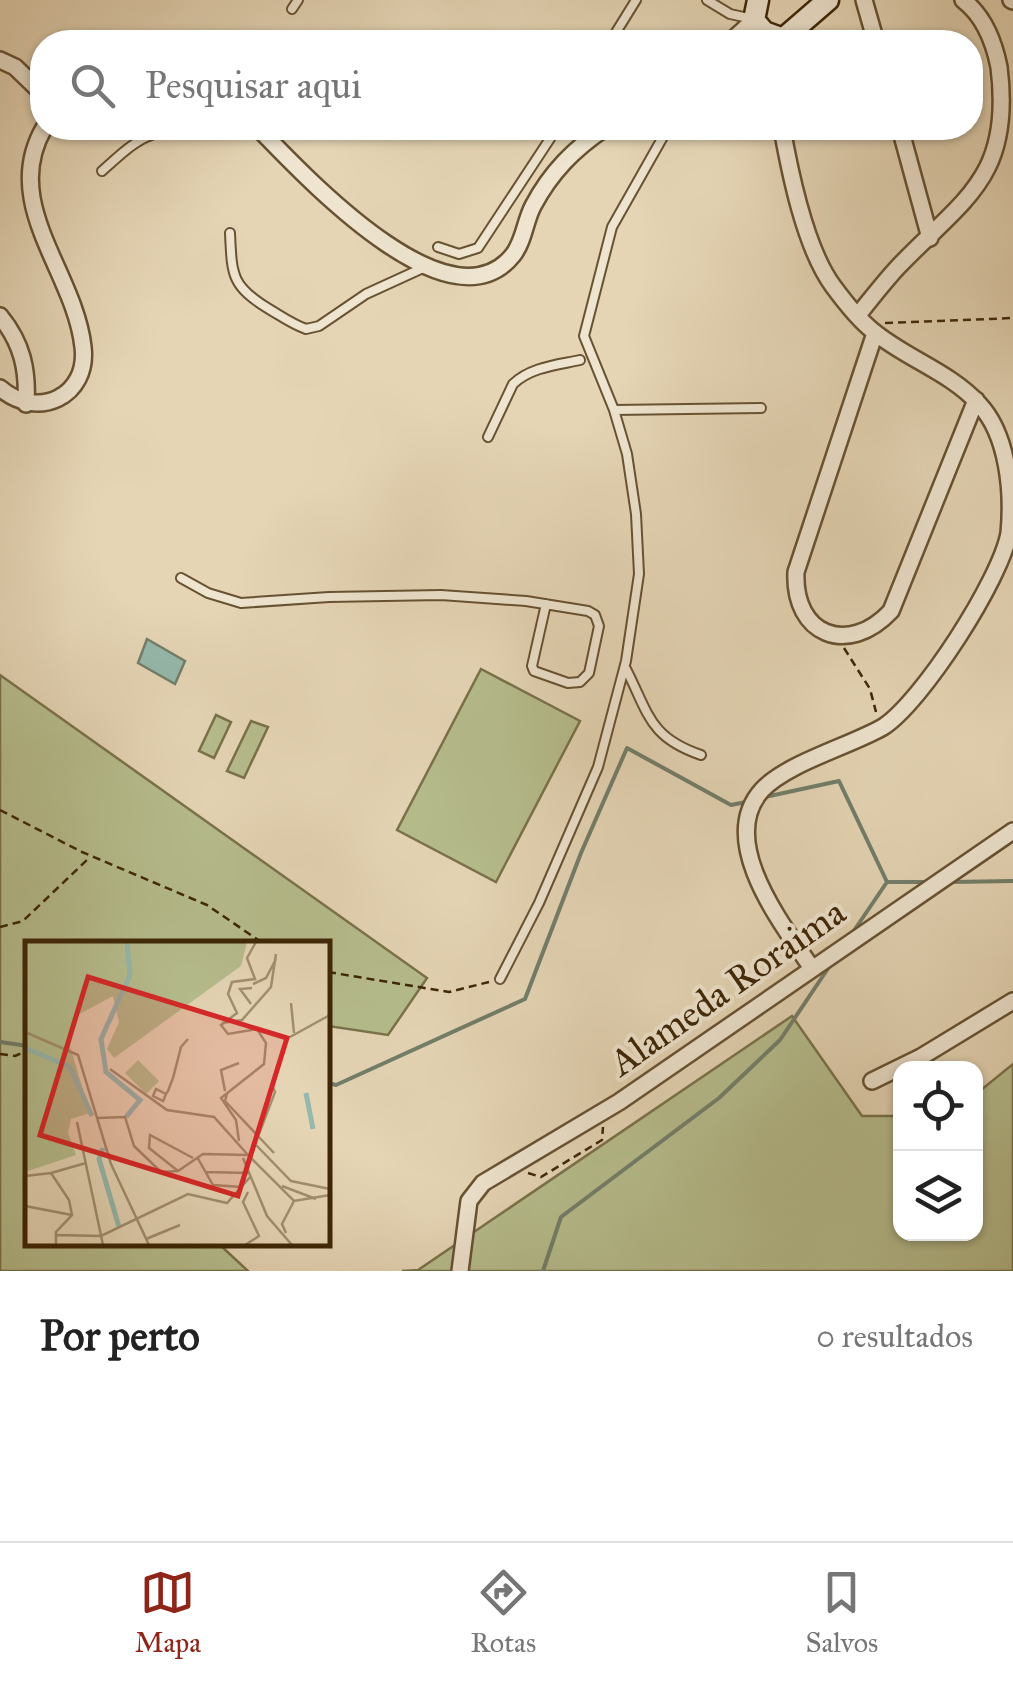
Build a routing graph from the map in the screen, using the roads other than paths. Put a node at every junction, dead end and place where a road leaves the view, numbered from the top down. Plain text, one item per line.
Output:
1 (298, 0) edge
2 (636, 0) edge
3 (707, 0) edge
4 (828, 0) edge
5 (864, 0) edge
6 (962, 0) edge
7 (292, 9) dead end
8 (756, 10) edge
9 (617, 30) edge
10 (740, 30) edge
11 (794, 30) edge
12 (873, 30) edge
13 (0, 60) edge
14 (30, 81) edge
15 (30, 140) edge
16 (137, 140) edge
17 (270, 140) edge
18 (549, 140) edge
19 (587, 140) edge
20 (661, 140) edge
21 (785, 140) edge
22 (903, 140) edge
23 (17, 152) dead end
24 (102, 171) dead end
25 (230, 233) dead end
26 (930, 238) junction
27 (438, 247) dead end
28 (37, 266) dead end
29 (425, 266) junction
30 (0, 316) edge
31 (866, 324) junction
32 (580, 360) dead end
33 (0, 388) edge
34 (976, 400) junction
35 (26, 404) junction
36 (761, 408) dead end
37 (614, 410) junction
38 (488, 436) dead end
39 (181, 578) dead end
40 (546, 604) junction
41 (625, 667) junction
42 (701, 755) dead end
43 (1013, 830) edge
44 (812, 967) junction
45 (500, 979) road end
46 (1013, 1001) edge
47 (872, 1081) dead end
48 (460, 1271) edge

1 - 7 lane
2 - 9 lane
3 - 8 lane
4 - 11 street
5 - 12 street
6 - 26 street
8 - 10 street
13 - 14 street
15 - 23 street
16 - 24 lane
17 - 29 street
18 - 27 lane
19 - 29 street
20 - 37 lane
21 - 31 street
22 - 26 street
25 - 29 lane
26 - 31 street
28 - 35 street
30 - 35 street
31 - 34 street
31 - 34 street
32 - 38 lane
33 - 35 street
34 - 44 street
36 - 37 lane
37 - 41 lane
39 - 40 lane
40 - 40 lane
41 - 42 lane
41 - 45 lane
43 - 44 street, Alameda Roraima
44 - 48 street, Alameda Roraima
46 - 47 street

